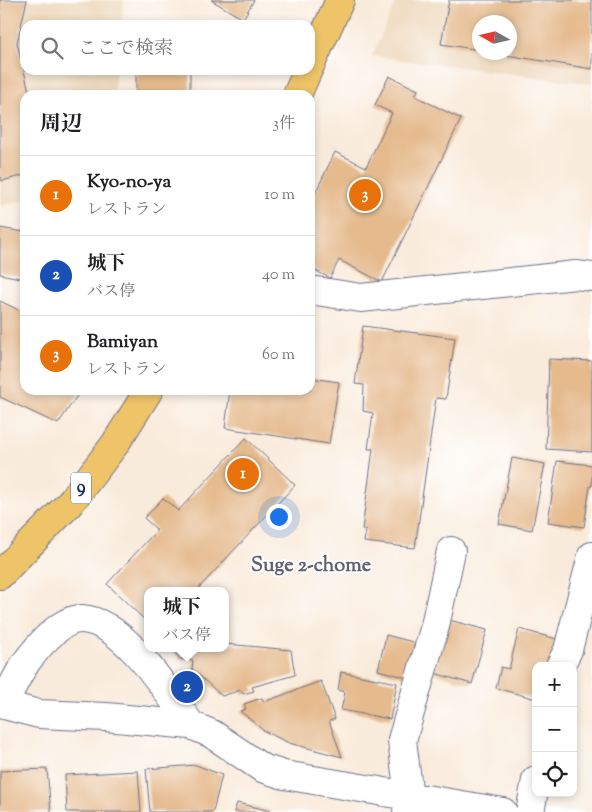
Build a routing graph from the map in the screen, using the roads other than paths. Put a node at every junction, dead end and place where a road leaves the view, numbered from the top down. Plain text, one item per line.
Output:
1 (340, 0) edge
2 (315, 55) edge
3 (306, 75) edge
4 (299, 90) edge
5 (592, 277) edge
6 (315, 291) edge
7 (146, 395) edge
8 (451, 551) dead end
9 (592, 556) edge
10 (0, 575) edge
11 (562, 662) edge
12 (1, 705) edge
13 (192, 725) junction
14 (533, 797) edge
15 (408, 804) edge
16 (503, 812) edge
17 (530, 812) edge

1 - 2 main road
3 - 4 main road
5 - 6 street
7 - 10 main road, 9
8 - 15 street
9 - 11 street
12 - 13 street
12 - 13 street
13 - 15 street
14 - 17 street
15 - 16 street

